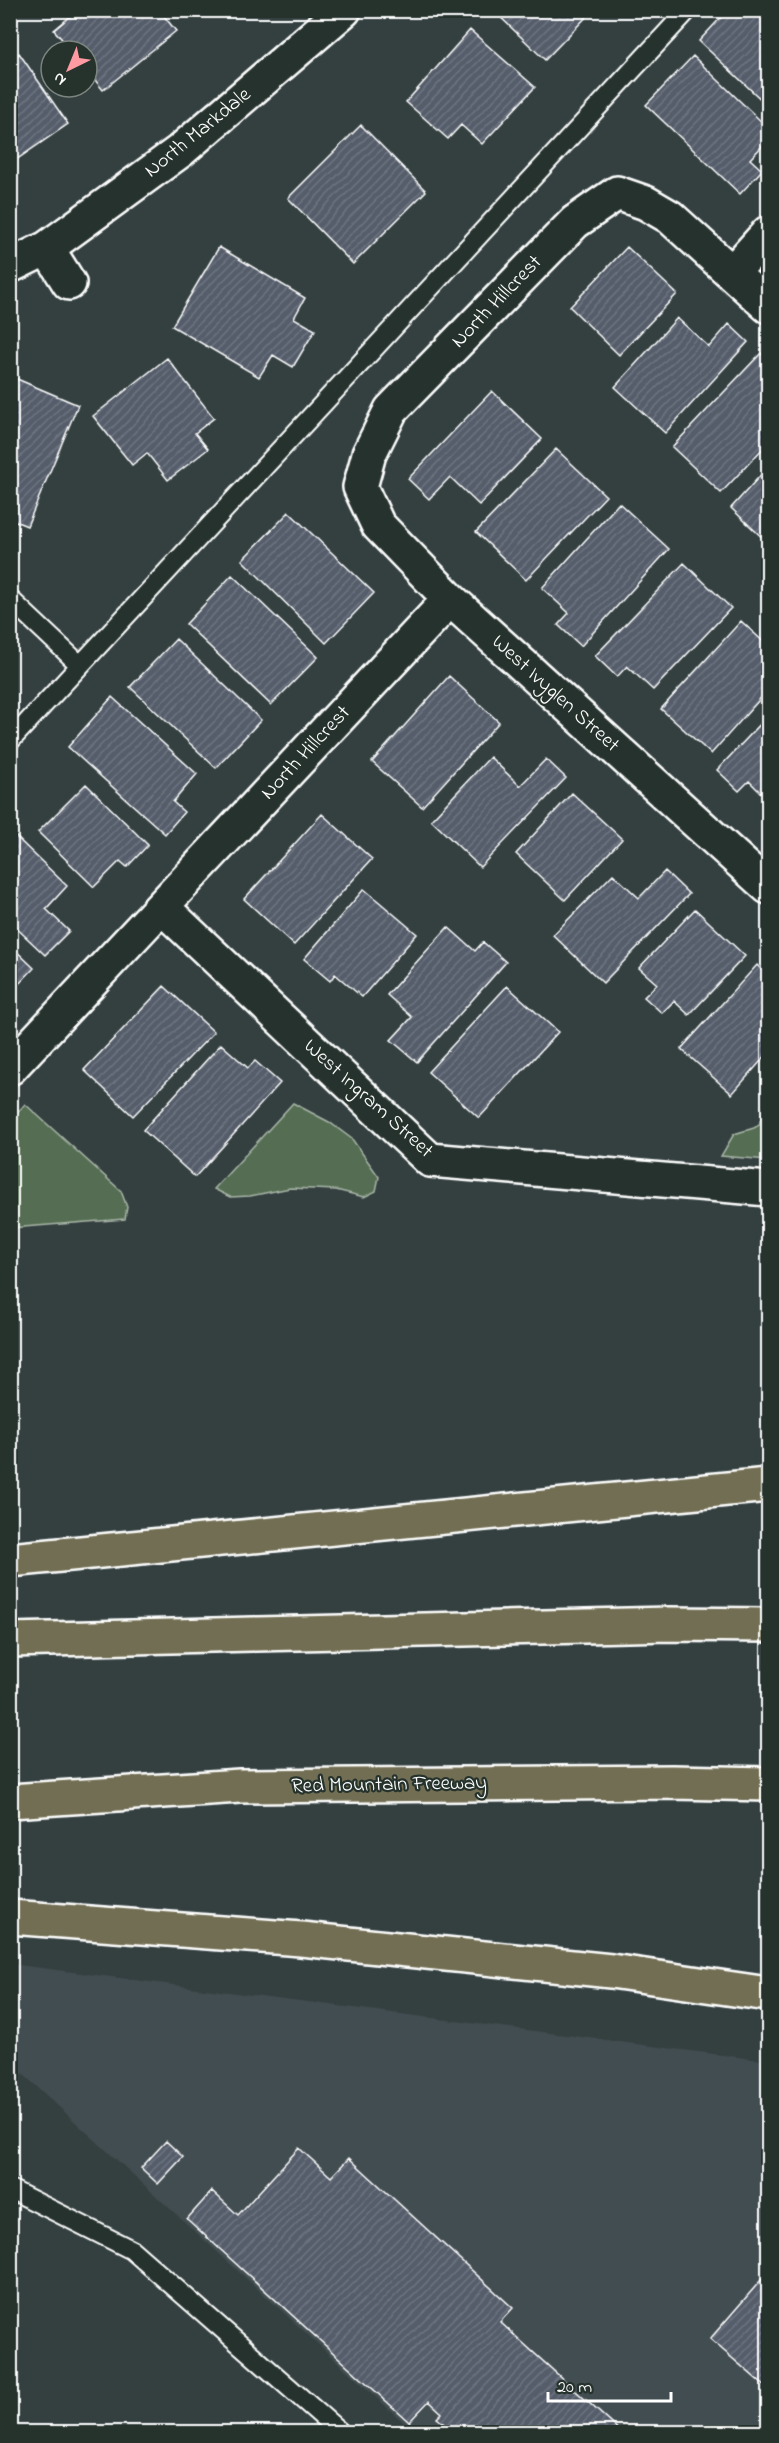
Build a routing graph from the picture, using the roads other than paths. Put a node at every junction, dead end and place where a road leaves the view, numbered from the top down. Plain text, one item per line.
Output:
1 (344, 10) edge
2 (688, 10) edge
3 (768, 233) edge
4 (47, 248) junction
5 (10, 266) edge
6 (732, 273) junction
7 (69, 283) dead end
8 (768, 306) edge
9 (360, 487) joint
10 (10, 599) edge
11 (450, 599) junction
12 (80, 665) junction
13 (10, 741) edge
14 (768, 887) edge
15 (162, 907) junction
16 (10, 1068) edge
17 (768, 1189) edge
18 (768, 1485) edge
19 (10, 1560) edge
20 (768, 1625) edge
21 (10, 1640) edge
22 (768, 1784) edge
23 (10, 1801) edge
24 (10, 1917) edge
25 (768, 1994) edge
26 (10, 2189) edge
27 (340, 2433) edge

1 - 4 street, North Markdale
2 - 12 lane
3 - 6 street
4 - 5 street, North Markdale
4 - 7 street
6 - 8 street
6 - 9 street, North Hillcrest
9 - 11 street, West Ivyglen Street
10 - 12 lane
11 - 14 street, West Ivyglen Street
11 - 15 street, North Hillcrest
12 - 13 lane
15 - 16 street, North Hillcrest
15 - 17 street, West Ingram Street
18 - 19 highway
20 - 21 highway
22 - 23 highway, Red Mountain Freeway
24 - 25 highway
26 - 27 lane

